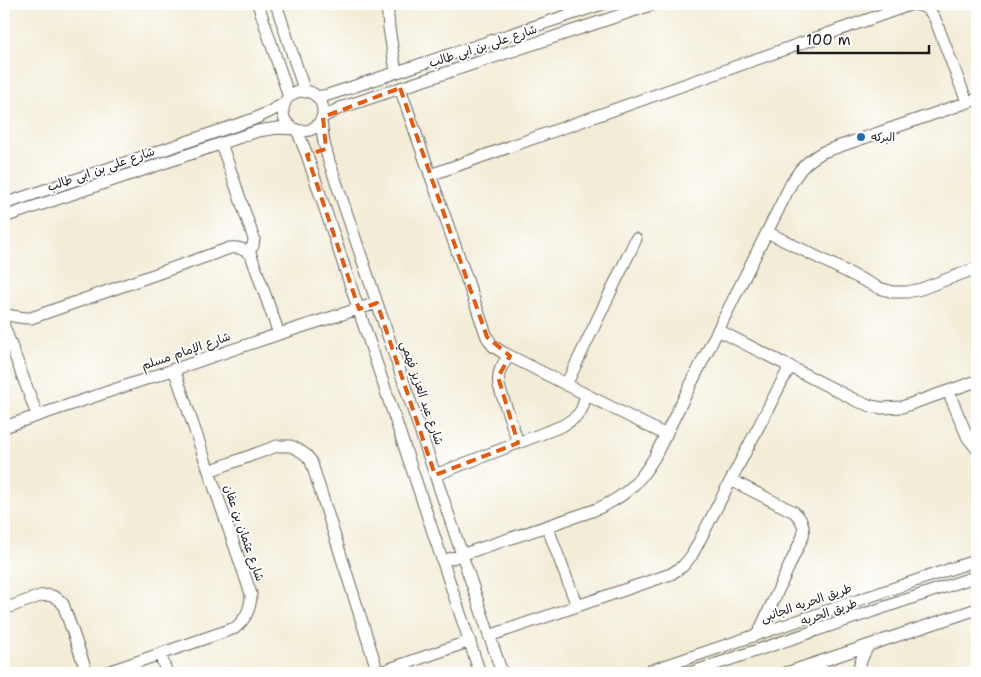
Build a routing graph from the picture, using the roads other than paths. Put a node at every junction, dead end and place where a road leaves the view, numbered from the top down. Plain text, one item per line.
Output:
1 (258, 4) edge
2 (276, 4) edge
3 (387, 4) edge
4 (600, 4) edge
5 (654, 4) edge
6 (604, 20) junction
7 (396, 72) junction
8 (299, 73) junction
9 (283, 78) junction
10 (400, 88) junction
11 (342, 90) junction
12 (305, 92) junction
13 (317, 97) junction
14 (287, 100) junction
15 (972, 100) edge
16 (347, 106) junction
17 (254, 119) junction
18 (322, 119) junction
19 (296, 130) junction
20 (258, 131) junction
21 (221, 143) junction
22 (326, 150) junction
23 (307, 155) junction
24 (430, 175) junction
25 (63, 184) junction
26 (67, 196) junction
27 (4, 204) edge
28 (4, 217) edge
29 (767, 232) junction
30 (636, 239) dead end
31 (247, 251) junction
32 (977, 268) edge
33 (377, 303) junction
34 (359, 309) junction
35 (4, 315) edge
36 (4, 326) edge
37 (718, 330) junction
38 (279, 334) junction
39 (510, 356) junction
40 (790, 366) junction
41 (174, 370) junction
42 (977, 381) edge
43 (566, 385) junction
44 (948, 391) junction
45 (585, 394) junction
46 (37, 416) junction
47 (4, 427) edge
48 (666, 435) junction
49 (518, 443) junction
50 (977, 449) edge
51 (209, 471) junction
52 (435, 475) junction
53 (731, 480) junction
54 (548, 526) junction
55 (462, 554) junction
56 (977, 560) edge
57 (443, 561) junction
58 (977, 576) edge
59 (577, 606) junction
60 (977, 608) edge
61 (4, 609) edge
62 (758, 634) junction
63 (489, 636) junction
64 (470, 641) junction
65 (868, 646) junction
66 (160, 654) junction
67 (806, 667) junction
68 (87, 673) edge
69 (104, 673) edge
70 (167, 673) edge
71 (377, 673) edge
72 (480, 673) edge
73 (502, 673) edge
74 (644, 673) edge
75 (690, 673) edge
76 (786, 673) edge
77 (832, 673) edge
78 (858, 673) edge

1 - 9 street
2 - 8 street
3 - 7 street
4 - 6 street
4 - 7 street, شارع على بن ابى طالب
5 - 6 street, شارع على بن ابى طالب
6 - 10 street, شارع على بن ابى طالب
7 - 11 street, شارع على بن ابى طالب
8 - 9 street
8 - 12 street
9 - 14 street
10 - 16 street, شارع على بن ابى طالب
10 - 24 street
11 - 13 street, شارع على بن ابى طالب
11 - 16 street
12 - 13 street
12 - 14 street
13 - 18 street
14 - 17 street, شارع على بن ابى طالب
14 - 19 street
15 - 24 street
15 - 29 street
16 - 18 street, شارع على بن ابى طالب
17 - 20 street
17 - 25 street, شارع على بن ابى طالب
18 - 19 street
18 - 22 street, شارع عبد العزيز فهمي
19 - 20 street, شارع على بن ابى طالب
19 - 23 street
20 - 21 street, شارع على بن ابى طالب
21 - 26 street, شارع على بن ابى طالب
21 - 31 street
22 - 23 street
22 - 33 street, شارع عبد العزيز فهمي
23 - 34 street
24 - 39 street
25 - 26 street
25 - 27 street, شارع على بن ابى طالب
26 - 28 street, شارع على بن ابى طالب
29 - 32 street
29 - 37 street
30 - 43 street
31 - 35 street
31 - 38 street
33 - 34 street, شارع الإمام مسلم
33 - 52 street, شارع عبد العزيز فهمي
34 - 38 street, شارع الإمام مسلم
34 - 57 street
36 - 46 street
37 - 40 street
37 - 48 street
38 - 41 street, شارع الإمام مسلم
39 - 43 street
39 - 49 street
40 - 44 street
40 - 53 street
41 - 46 street, شارع الإمام مسلم
41 - 51 street, شارع عثمان بن عفان
42 - 44 street
43 - 45 street
44 - 50 street
45 - 48 street
45 - 49 street
46 - 47 street, شارع الإمام مسلم
48 - 54 street
49 - 52 street
51 - 66 street, شارع عثمان بن عفان
51 - 71 street
52 - 55 street, شارع عبد العزيز فهمي
53 - 59 street
53 - 62 street
54 - 55 street
54 - 59 street
55 - 57 street
55 - 63 street, شارع عبد العزيز فهمي
56 - 62 street, طريق الحريه الجانبى
57 - 64 street
58 - 75 street, طريق الحريه
59 - 63 street
60 - 65 street
61 - 68 street
62 - 74 street, طريق الحريه الجانبى
63 - 73 street, شارع عبد العزيز فهمي
64 - 71 street
64 - 72 street
65 - 67 street
65 - 78 street
66 - 69 street, شارع عثمان بن عفان
66 - 70 street
67 - 76 street
67 - 77 street

